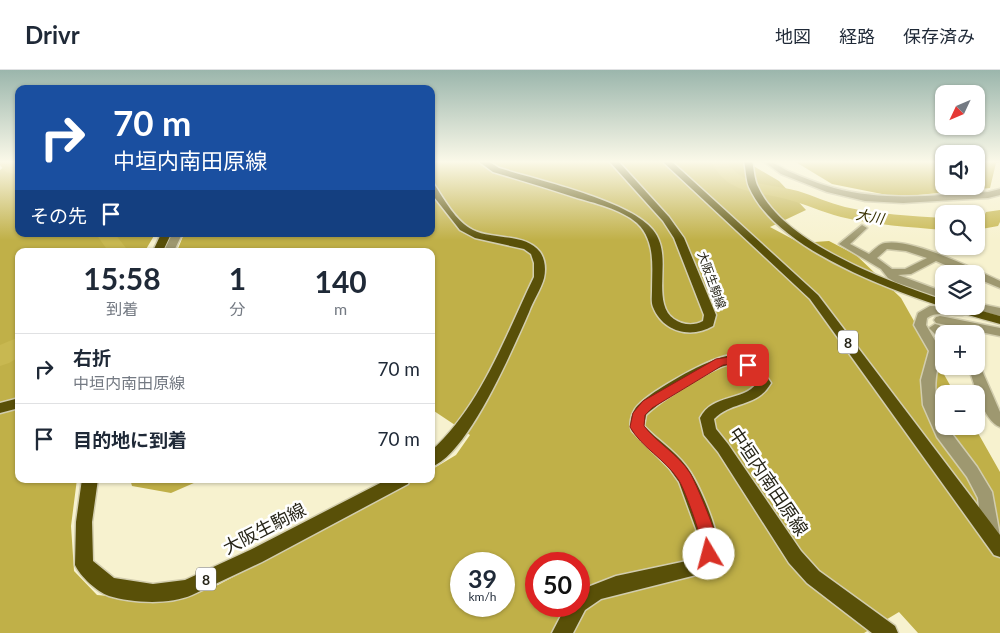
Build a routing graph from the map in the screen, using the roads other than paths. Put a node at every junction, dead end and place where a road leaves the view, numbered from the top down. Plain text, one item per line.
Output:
1 (552, 187) edge
2 (637, 187) edge
3 (695, 187) edge
4 (752, 187) edge
5 (823, 187) edge
6 (435, 191) edge
7 (1000, 192) edge
8 (862, 228) dead end
9 (871, 258) junction
10 (934, 258) junction
11 (890, 272) junction
12 (1000, 285) edge
13 (935, 293) edge
14 (935, 301) edge
15 (935, 310) edge
16 (985, 310) edge
17 (1000, 312) edge
18 (985, 314) edge
19 (1000, 320) edge
20 (945, 325) edge
21 (969, 325) edge
22 (985, 329) edge
23 (1000, 332) edge
24 (978, 375) edge
25 (15, 404) edge
26 (0, 408) edge
27 (1000, 421) edge
28 (435, 457) edge
29 (89, 483) edge
30 (394, 483) edge
31 (991, 536) junction
32 (1000, 549) edge
33 (590, 595) edge
34 (571, 617) edge
35 (562, 633) edge
36 (888, 633) edge

1 - 2 main road, 大阪生駒線
3 - 31 main road, 8
4 - 14 main road
5 - 7 street
6 - 28 main road
8 - 9 street
9 - 10 street
9 - 11 street
10 - 11 street
10 - 12 street
11 - 13 street
15 - 31 street
16 - 17 street
18 - 19 main road
20 - 21 street
22 - 23 street
24 - 27 street
25 - 26 main road
29 - 30 main road, 大阪生駒線 / 8
31 - 32 main road, 8
33 - 36 main road, 中垣内南田原線
34 - 35 main road, 中垣内南田原線

